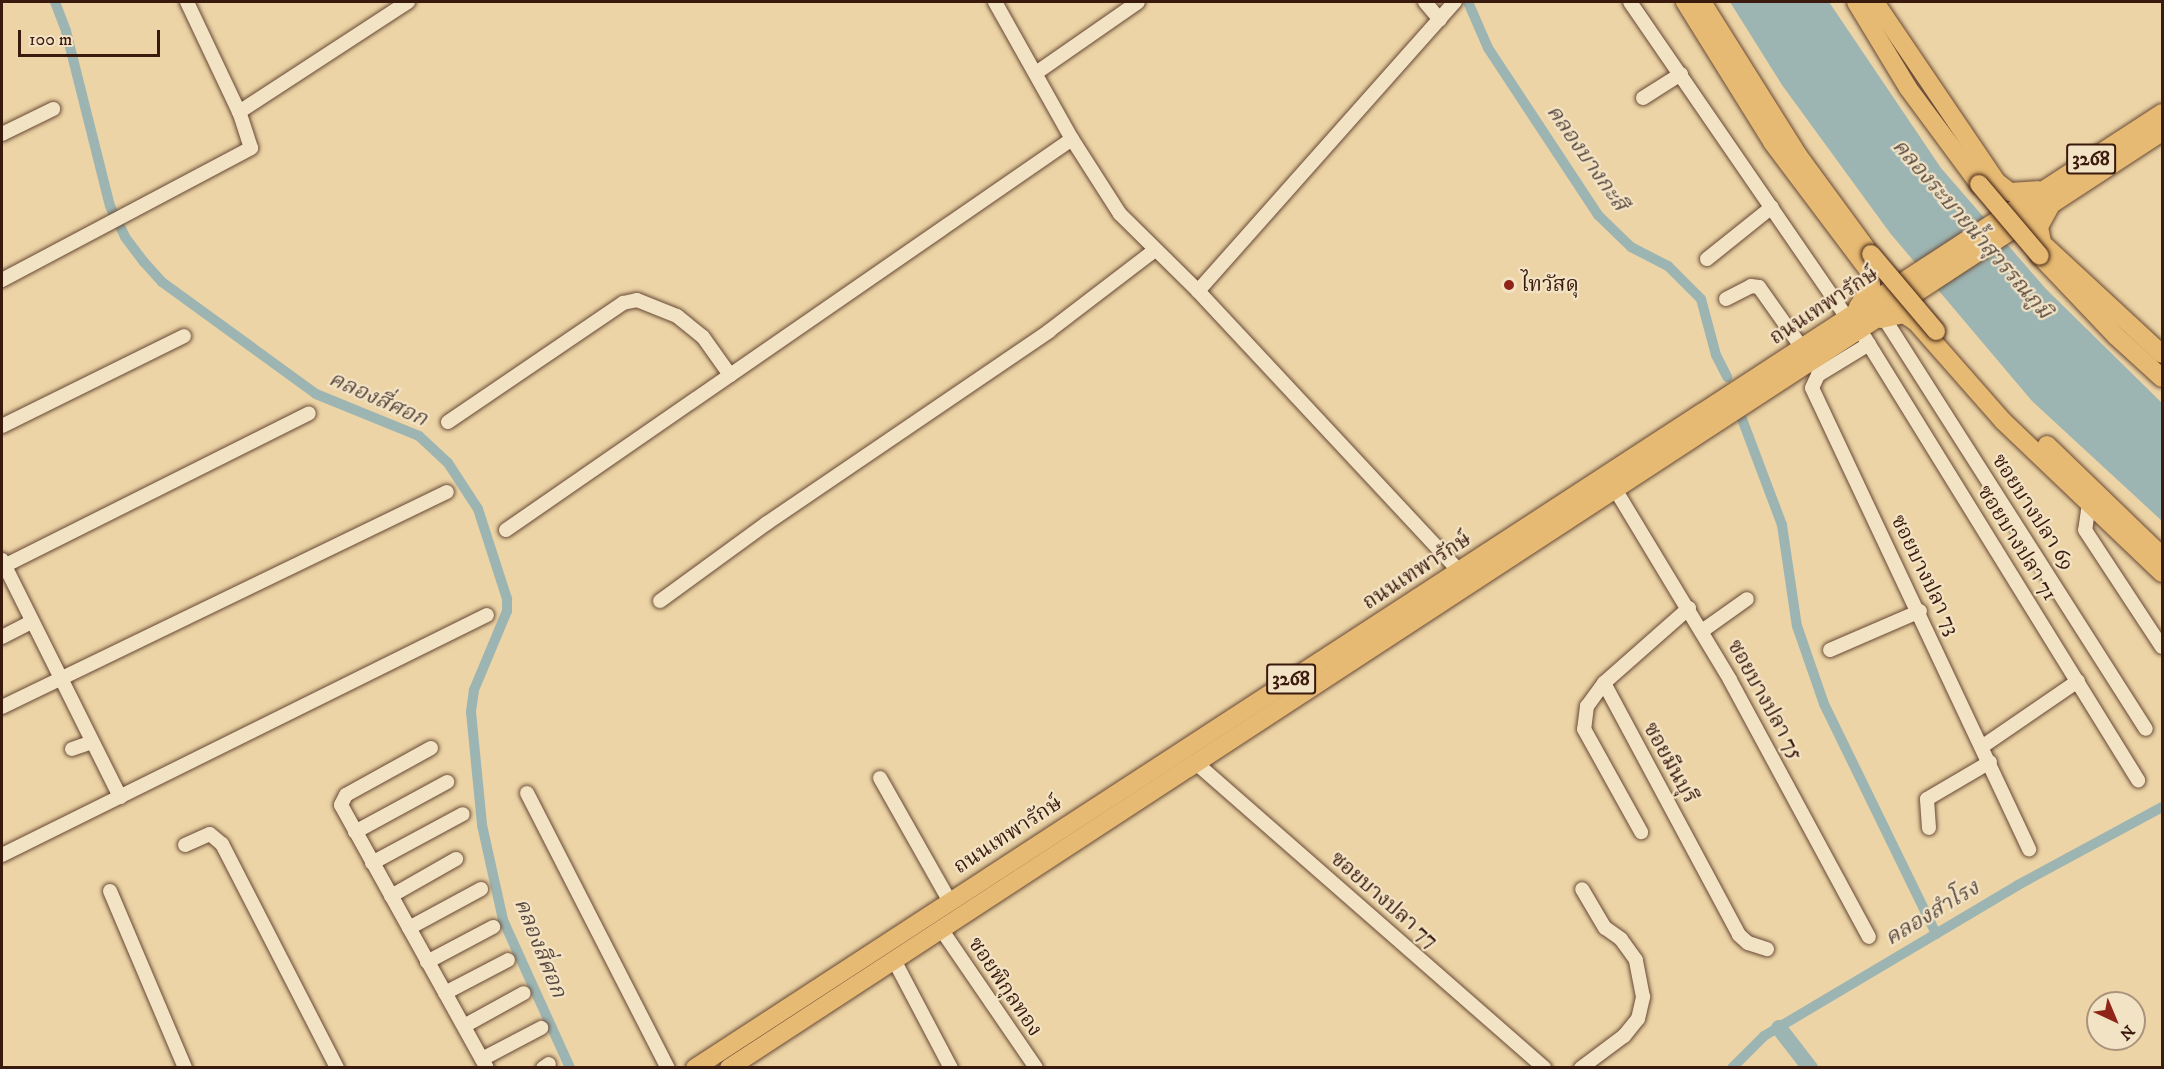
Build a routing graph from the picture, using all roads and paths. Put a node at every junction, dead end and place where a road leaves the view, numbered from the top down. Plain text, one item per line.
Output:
1 (187, 2) edge
2 (408, 2) edge
3 (995, 2) edge
4 (1138, 2) edge
5 (1425, 2) edge
6 (1455, 2) edge
7 (1630, 2) edge
8 (1685, 2) edge
9 (1702, 2) edge
10 (1856, 2) edge
11 (1875, 2) edge
12 (1440, 20) junction
13 (1036, 73) junction
14 (1681, 74) junction
15 (1643, 98) dead end
16 (53, 109) dead end
17 (239, 112) junction
18 (2163, 113) edge
19 (2163, 132) edge
20 (2, 134) edge
21 (1072, 139) junction
22 (2048, 195) junction
23 (1772, 207) junction
24 (1155, 250) junction
25 (1707, 259) dead end
26 (2, 280) edge
27 (1198, 291) junction
28 (1726, 299) dead end
29 (1884, 318) junction
30 (1859, 326) junction
31 (184, 336) dead end
32 (1802, 348) junction
33 (2163, 354) edge
34 (730, 375) junction
35 (2163, 378) edge
36 (309, 413) dead end
37 (448, 422) dead end
38 (2, 426) edge
39 (1615, 489) junction
40 (447, 492) dead end
41 (2090, 503) junction
42 (506, 531) dead end
43 (2163, 556) edge
44 (2, 564) edge
45 (1459, 571) junction
46 (2163, 573) edge
47 (1746, 599) dead end
48 (660, 601) dead end
49 (1689, 608) junction
50 (1920, 611) junction
51 (487, 615) dead end
52 (32, 621) junction
53 (1702, 632) junction
54 (2, 637) edge
55 (2163, 648) edge
56 (1830, 650) dead end
57 (60, 677) junction
58 (2078, 681) junction
59 (1604, 683) junction
60 (2, 707) edge
61 (2146, 729) dead end
62 (92, 742) junction
63 (1983, 746) junction
64 (431, 748) dead end
65 (72, 749) dead end
66 (1196, 762) junction
67 (1990, 762) junction
68 (880, 778) dead end
69 (2138, 780) dead end
70 (447, 782) dead end
71 (1116, 792) junction
72 (527, 793) dead end
73 (120, 797) junction
74 (1128, 807) junction
75 (464, 814) dead end
76 (1929, 828) dead end
77 (355, 832) junction
78 (1641, 832) dead end
79 (185, 845) dead end
80 (2029, 849) dead end
81 (2, 855) edge
82 (456, 860) dead end
83 (372, 863) junction
84 (1582, 889) dead end
85 (481, 890) dead end
86 (110, 891) dead end
87 (391, 896) junction
88 (949, 900) junction
89 (493, 927) dead end
90 (409, 928) junction
91 (941, 929) junction
92 (1869, 937) dead end
93 (1767, 949) dead end
94 (508, 960) dead end
95 (894, 960) junction
96 (428, 962) junction
97 (445, 993) junction
98 (524, 993) dead end
99 (464, 1026) junction
100 (541, 1028) dead end
101 (485, 1064) edge
102 (185, 1068) edge
103 (337, 1068) edge
104 (668, 1068) edge
105 (695, 1068) edge
106 (729, 1068) edge
107 (951, 1068) edge
108 (1035, 1068) edge
109 (1545, 1068) edge
110 (1581, 1068) edge

1 - 17 street
2 - 17 street
3 - 13 street
4 - 13 street
5 - 12 street
6 - 12 street
7 - 14 street, ซอยบางปลา 71
8 - 30 main road
9 - 43 main road, bridge
10 - 35 main road, bridge
11 - 22 main road
12 - 27 street
13 - 21 street
14 - 15 street
14 - 23 street, ซอยบางปลา 71
16 - 20 street
17 - 26 street
18 - 22 main road, ถนนเทพารักษ์ / 3268
19 - 22 main road, ถนนเทพารักษ์ / 3268
21 - 24 street
21 - 34 street
22 - 30 main road, ถนนเทพารักษ์ / 3268, bridge
22 - 33 main road
23 - 25 street
23 - 30 street, ซอยบางปลา 71
24 - 27 street
24 - 48 street
27 - 45 street
28 - 32 street
29 - 30 main road
29 - 41 main road
29 - 61 street, ซอยบางปลา 69
30 - 32 main road, ถนนเทพารักษ์ / 3268
30 - 39 main road, ถนนเทพารักษ์ / 3268
30 - 50 street, ซอยบางปลา 73
30 - 58 street, ซอยบางปลา 71
31 - 38 street
32 - 45 main road, ถนนเทพารักษ์ / 3268
34 - 37 street
34 - 42 street
36 - 44 street
39 - 49 street, ซอยบางปลา 75
39 - 66 main road, ถนนเทพารักษ์ / 3268
40 - 57 street
41 - 46 main road
41 - 55 street
44 - 52 street
45 - 71 main road, ถนนเทพารักษ์ / 3268
47 - 53 street
49 - 53 street, ซอยบางปลา 75
49 - 59 street
50 - 56 street
50 - 63 street, ซอยบางปลา 73
51 - 73 street
52 - 54 street
52 - 57 street
53 - 92 street, ซอยบางปลา 75
57 - 60 street
57 - 62 street
58 - 63 street
58 - 69 street, ซอยบางปลา 71
59 - 78 street
59 - 93 street, ซอยมีนบุรี
62 - 65 street
62 - 73 street
63 - 67 street, ซอยบางปลา 73
64 - 77 street
66 - 74 main road, ถนนเทพารักษ์ / 3268
66 - 109 street, ซอยบางปลา 77
67 - 76 street
67 - 80 street, ซอยบางปลา 73
68 - 88 street
70 - 77 street
71 - 74 main road
71 - 88 main road, ถนนเทพารักษ์ / 3268
72 - 104 street
73 - 81 street
74 - 91 main road, ถนนเทพารักษ์ / 3268
75 - 83 street
77 - 83 street
79 - 103 street
82 - 87 street
83 - 87 street
84 - 110 street
85 - 90 street
86 - 102 street
87 - 90 street
88 - 105 main road, ถนนเทพารักษ์ / 3268
89 - 96 street
90 - 96 street
91 - 95 main road, ถนนเทพารักษ์ / 3268
91 - 108 street, ซอยพิกุลทอง
94 - 97 street
95 - 106 main road, ถนนเทพารักษ์ / 3268
95 - 107 street
96 - 97 street
97 - 99 street
98 - 99 street
99 - 101 street
100 - 101 street

